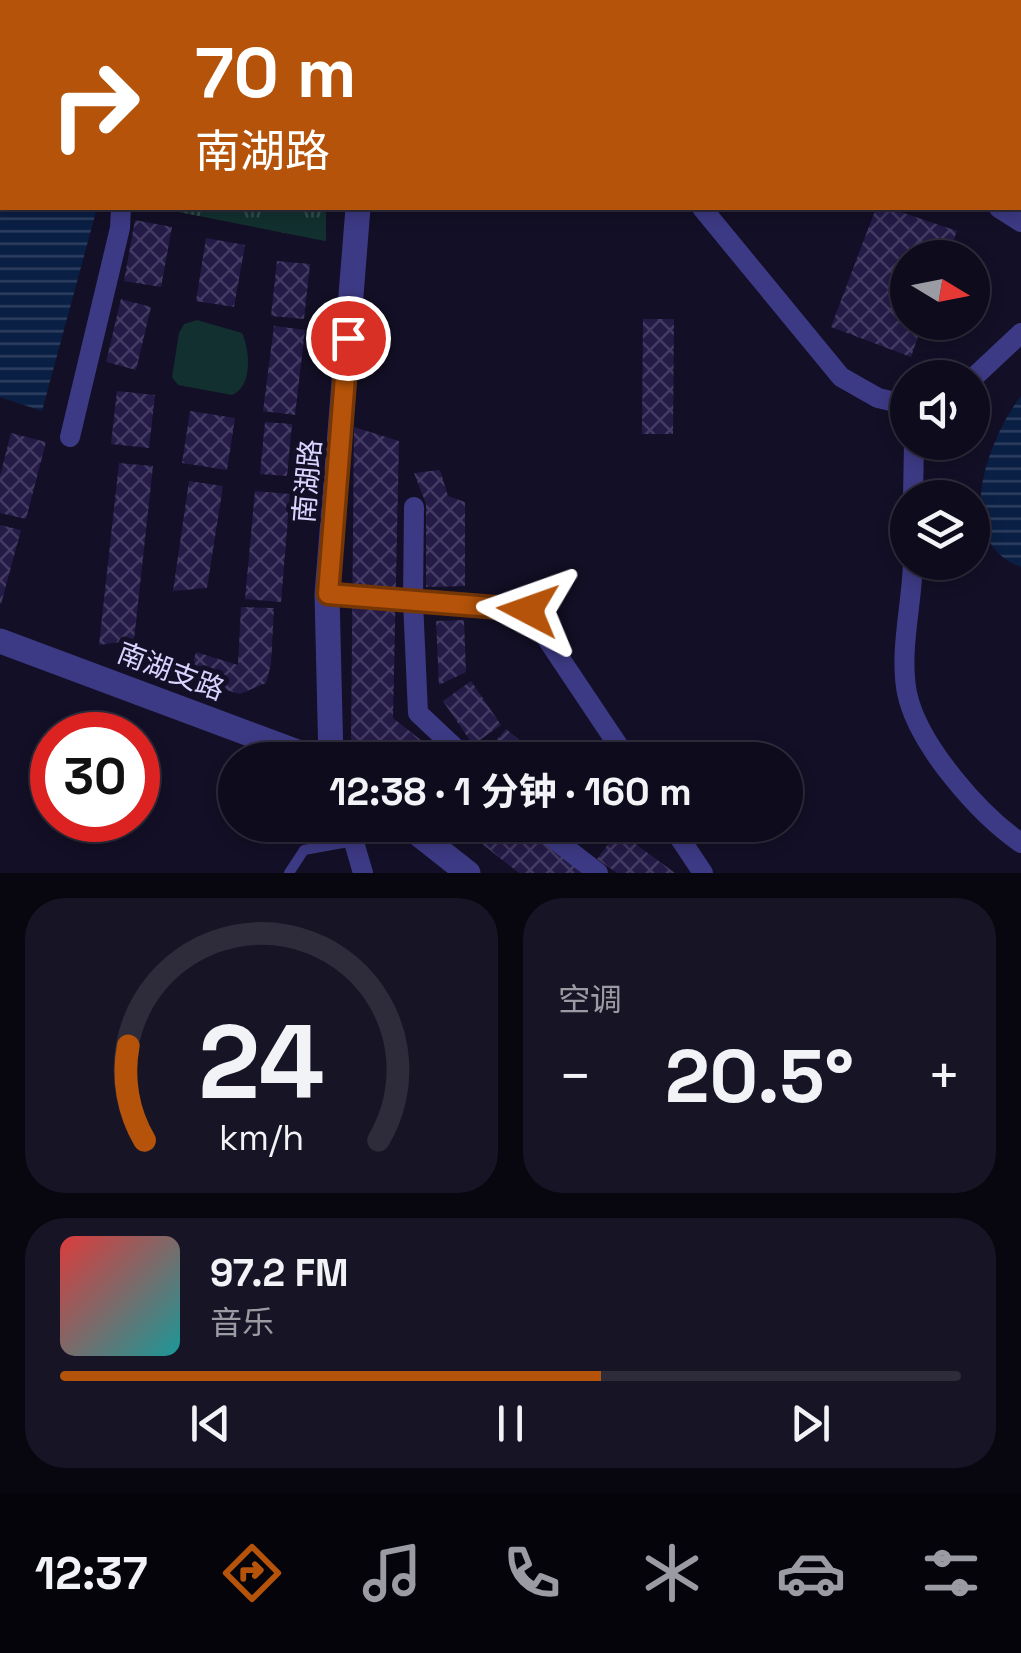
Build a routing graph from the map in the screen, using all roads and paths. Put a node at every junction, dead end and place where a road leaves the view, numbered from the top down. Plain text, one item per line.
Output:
1 (121, 210) edge
2 (358, 210) edge
3 (704, 210) edge
4 (1021, 334) edge
5 (990, 362) edge
6 (890, 401) edge
7 (70, 437) dead end
8 (414, 507) dead end
9 (912, 580) edge
10 (328, 594) junction
11 (413, 601) junction
12 (0, 641) edge
13 (271, 742) edge
14 (332, 742) edge
15 (449, 742) edge
16 (616, 742) edge
17 (326, 842) edge
18 (354, 842) edge
19 (429, 842) edge
20 (558, 842) edge
21 (682, 842) edge
22 (1021, 844) edge
23 (289, 873) edge
24 (363, 873) edge
25 (468, 873) edge
26 (598, 873) edge
27 (703, 873) edge

1 - 7 street
2 - 10 street, 南湖路
3 - 6 street
4 - 5 street
8 - 11 street
9 - 22 street
10 - 11 street
10 - 14 street, 南湖路
11 - 15 street
11 - 16 street
12 - 13 street, 南湖支路
17 - 23 lane
18 - 24 street
19 - 25 street
20 - 26 street
21 - 27 street

